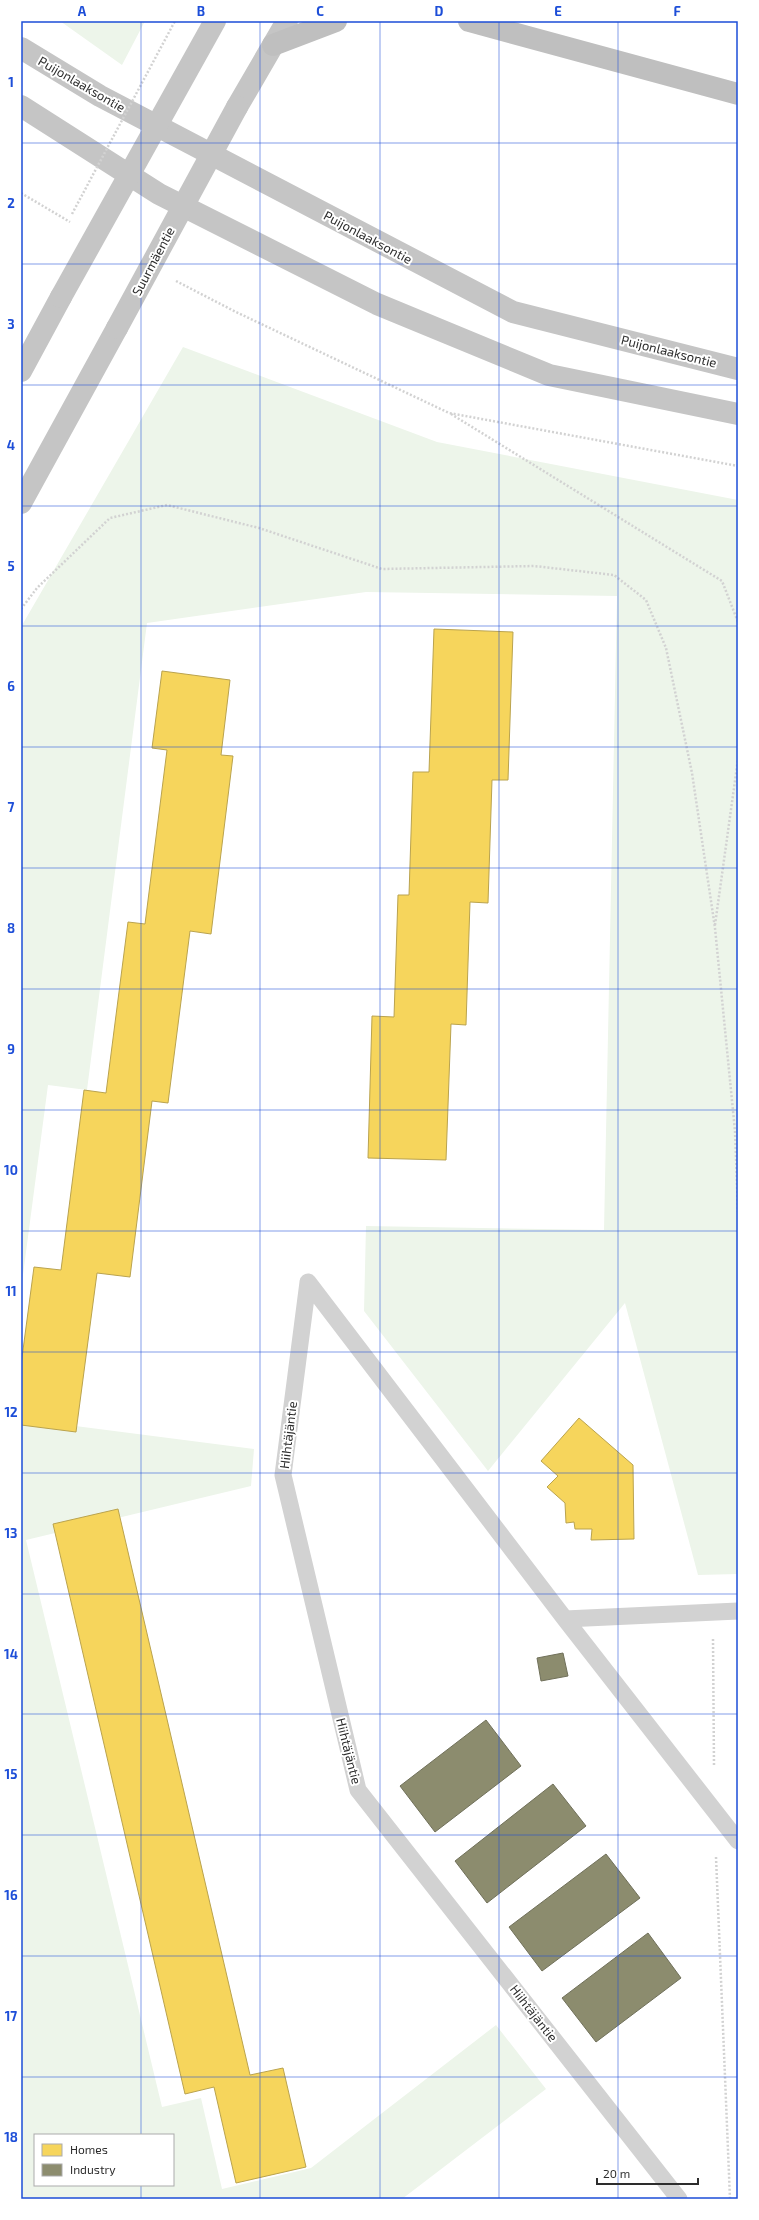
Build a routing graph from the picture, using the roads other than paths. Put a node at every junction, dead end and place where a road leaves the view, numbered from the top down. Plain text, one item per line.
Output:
1 (215, 21) edge
2 (287, 21) edge
3 (336, 21) edge
4 (469, 21) edge
5 (273, 45) junction
6 (21, 48) edge
7 (738, 94) edge
8 (21, 106) edge
9 (738, 368) edge
10 (21, 371) edge
11 (738, 414) edge
12 (21, 503) edge
13 (738, 1611) edge
14 (566, 1619) junction
15 (738, 1841) edge
16 (679, 2199) edge

1 - 10 main road, bridge
2 - 5 main road, Suurmäentie
3 - 5 highway
4 - 7 highway
5 - 12 main road, Suurmäentie, bridge
6 - 9 main road, Puijonlaaksontie
8 - 11 main road
13 - 14 lane
14 - 15 lane, Hiihtäjäntie
14 - 16 lane, Hiihtäjäntie

